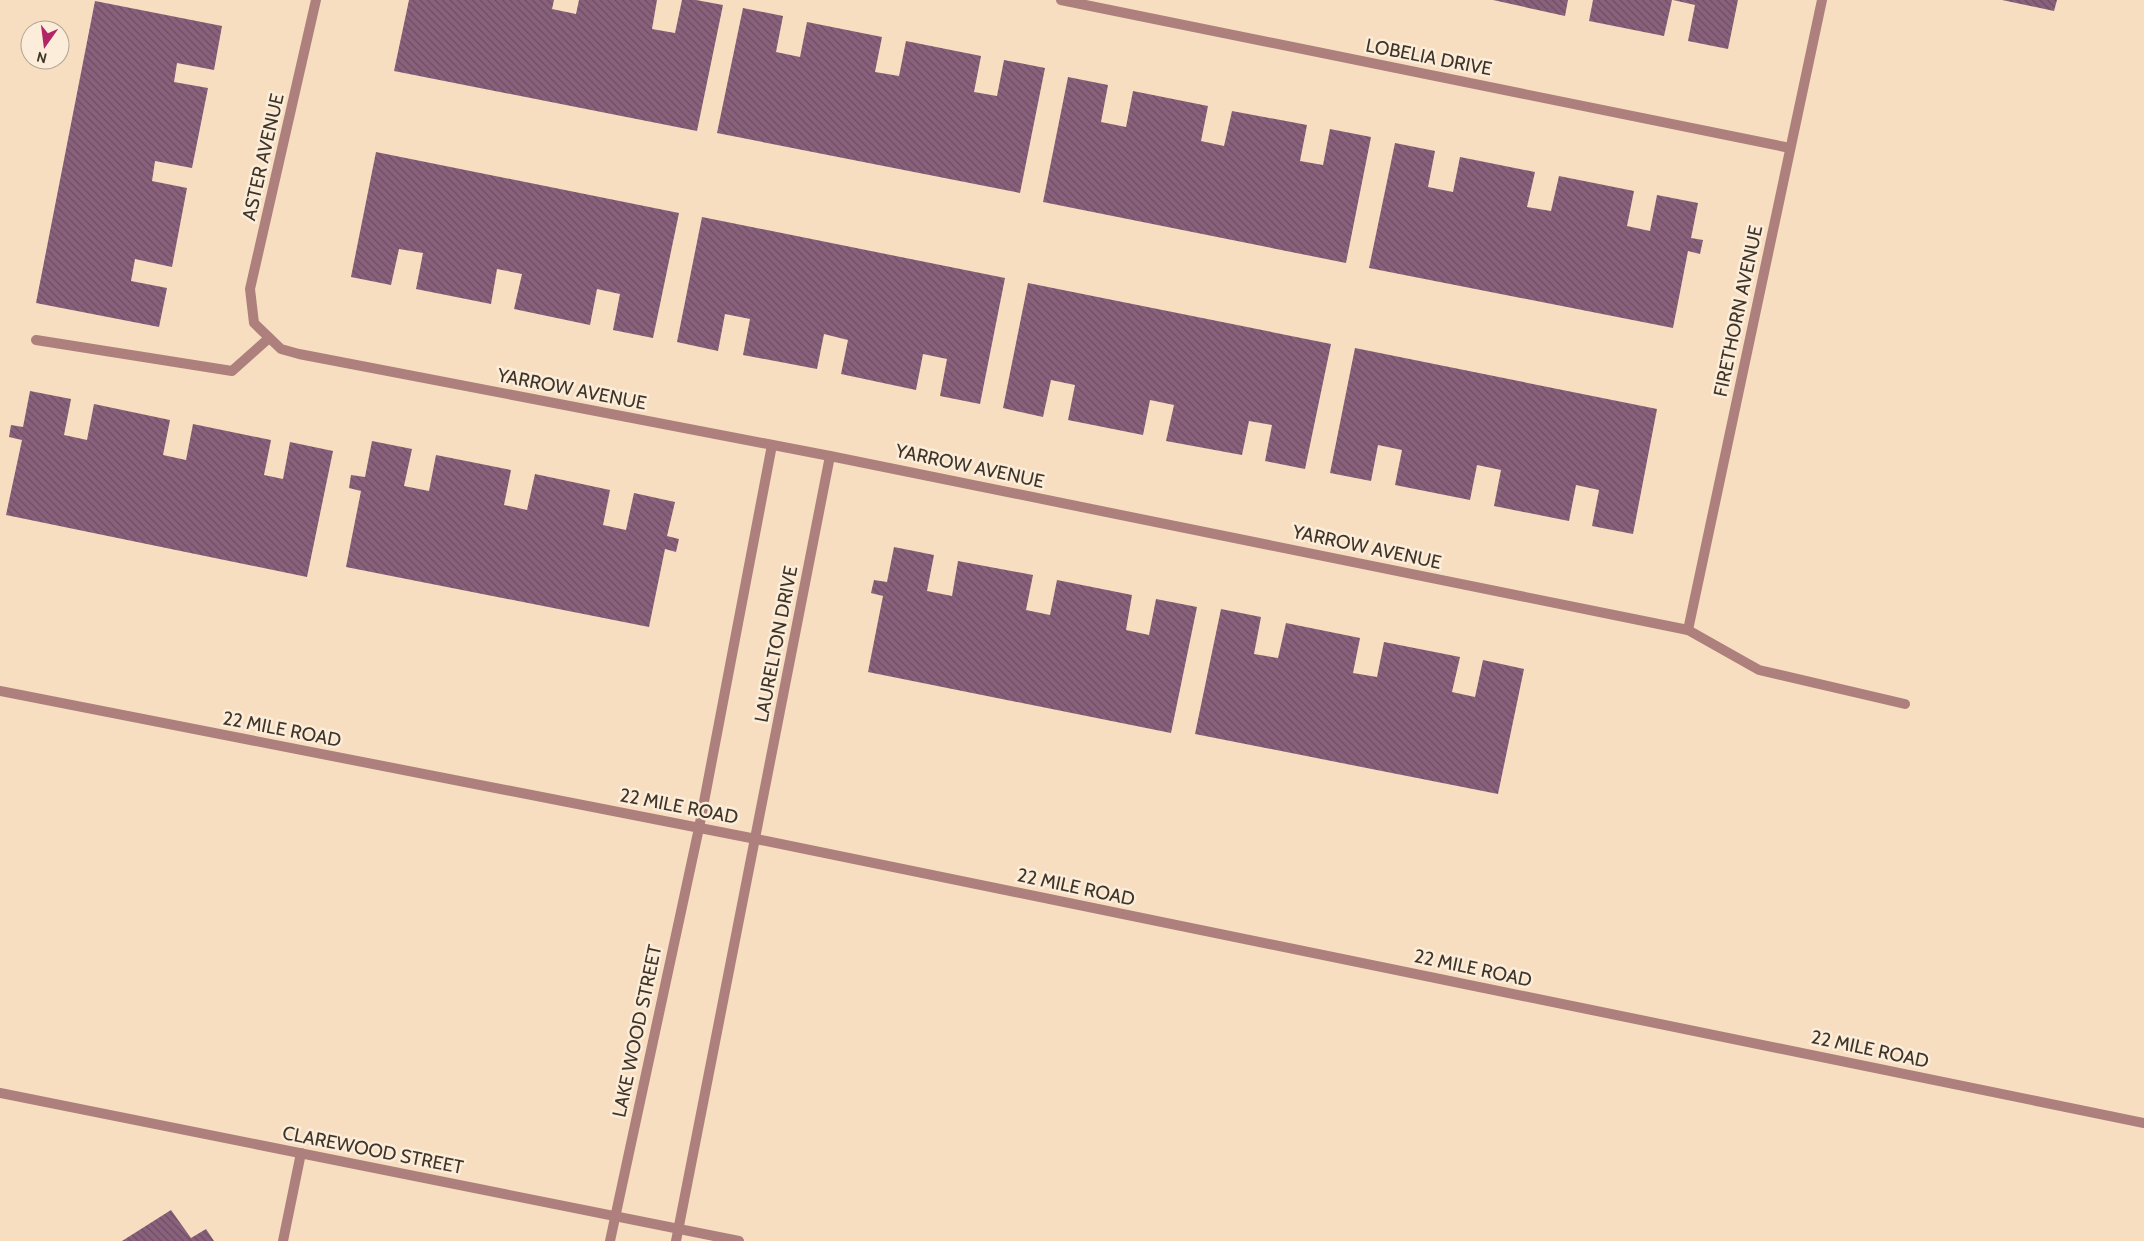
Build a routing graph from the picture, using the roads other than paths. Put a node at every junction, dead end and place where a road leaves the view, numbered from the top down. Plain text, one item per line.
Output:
1 (316, 0) edge
2 (1061, 0) edge
3 (1822, 0) edge
4 (1790, 148) junction
5 (254, 323) joint
6 (269, 338) junction
7 (36, 340) dead end
8 (772, 445) junction
9 (830, 456) junction
10 (1688, 630) junction
11 (0, 691) edge
12 (1904, 704) dead end
13 (699, 828) junction
14 (756, 839) junction
15 (0, 1093) edge
16 (2144, 1123) edge
17 (300, 1153) junction
18 (615, 1217) junction
19 (678, 1229) junction
20 (283, 1241) edge
21 (610, 1241) edge
22 (676, 1241) edge
23 (739, 1241) edge

1 - 5 street, ASTER AVENUE
2 - 4 street, LOBELIA DRIVE
3 - 4 street, FIRETHORN AVENUE
4 - 10 street, FIRETHORN AVENUE
5 - 6 street, YARROW AVENUE
6 - 7 street
6 - 8 street, YARROW AVENUE
8 - 9 street, YARROW AVENUE
8 - 13 street
9 - 10 street, YARROW AVENUE
9 - 14 street, LAURELTON DRIVE
10 - 12 street, YARROW AVENUE
11 - 13 street, 22 MILE ROAD
13 - 14 street, 22 MILE ROAD
13 - 18 street, LAKE WOOD STREET
14 - 16 street, 22 MILE ROAD
14 - 19 street
15 - 17 street, CLAREWOOD STREET
17 - 18 street, CLAREWOOD STREET
17 - 20 street
18 - 19 street, CLAREWOOD STREET
18 - 21 street, LAKE WOOD STREET
19 - 22 street
19 - 23 street, CLAREWOOD STREET

